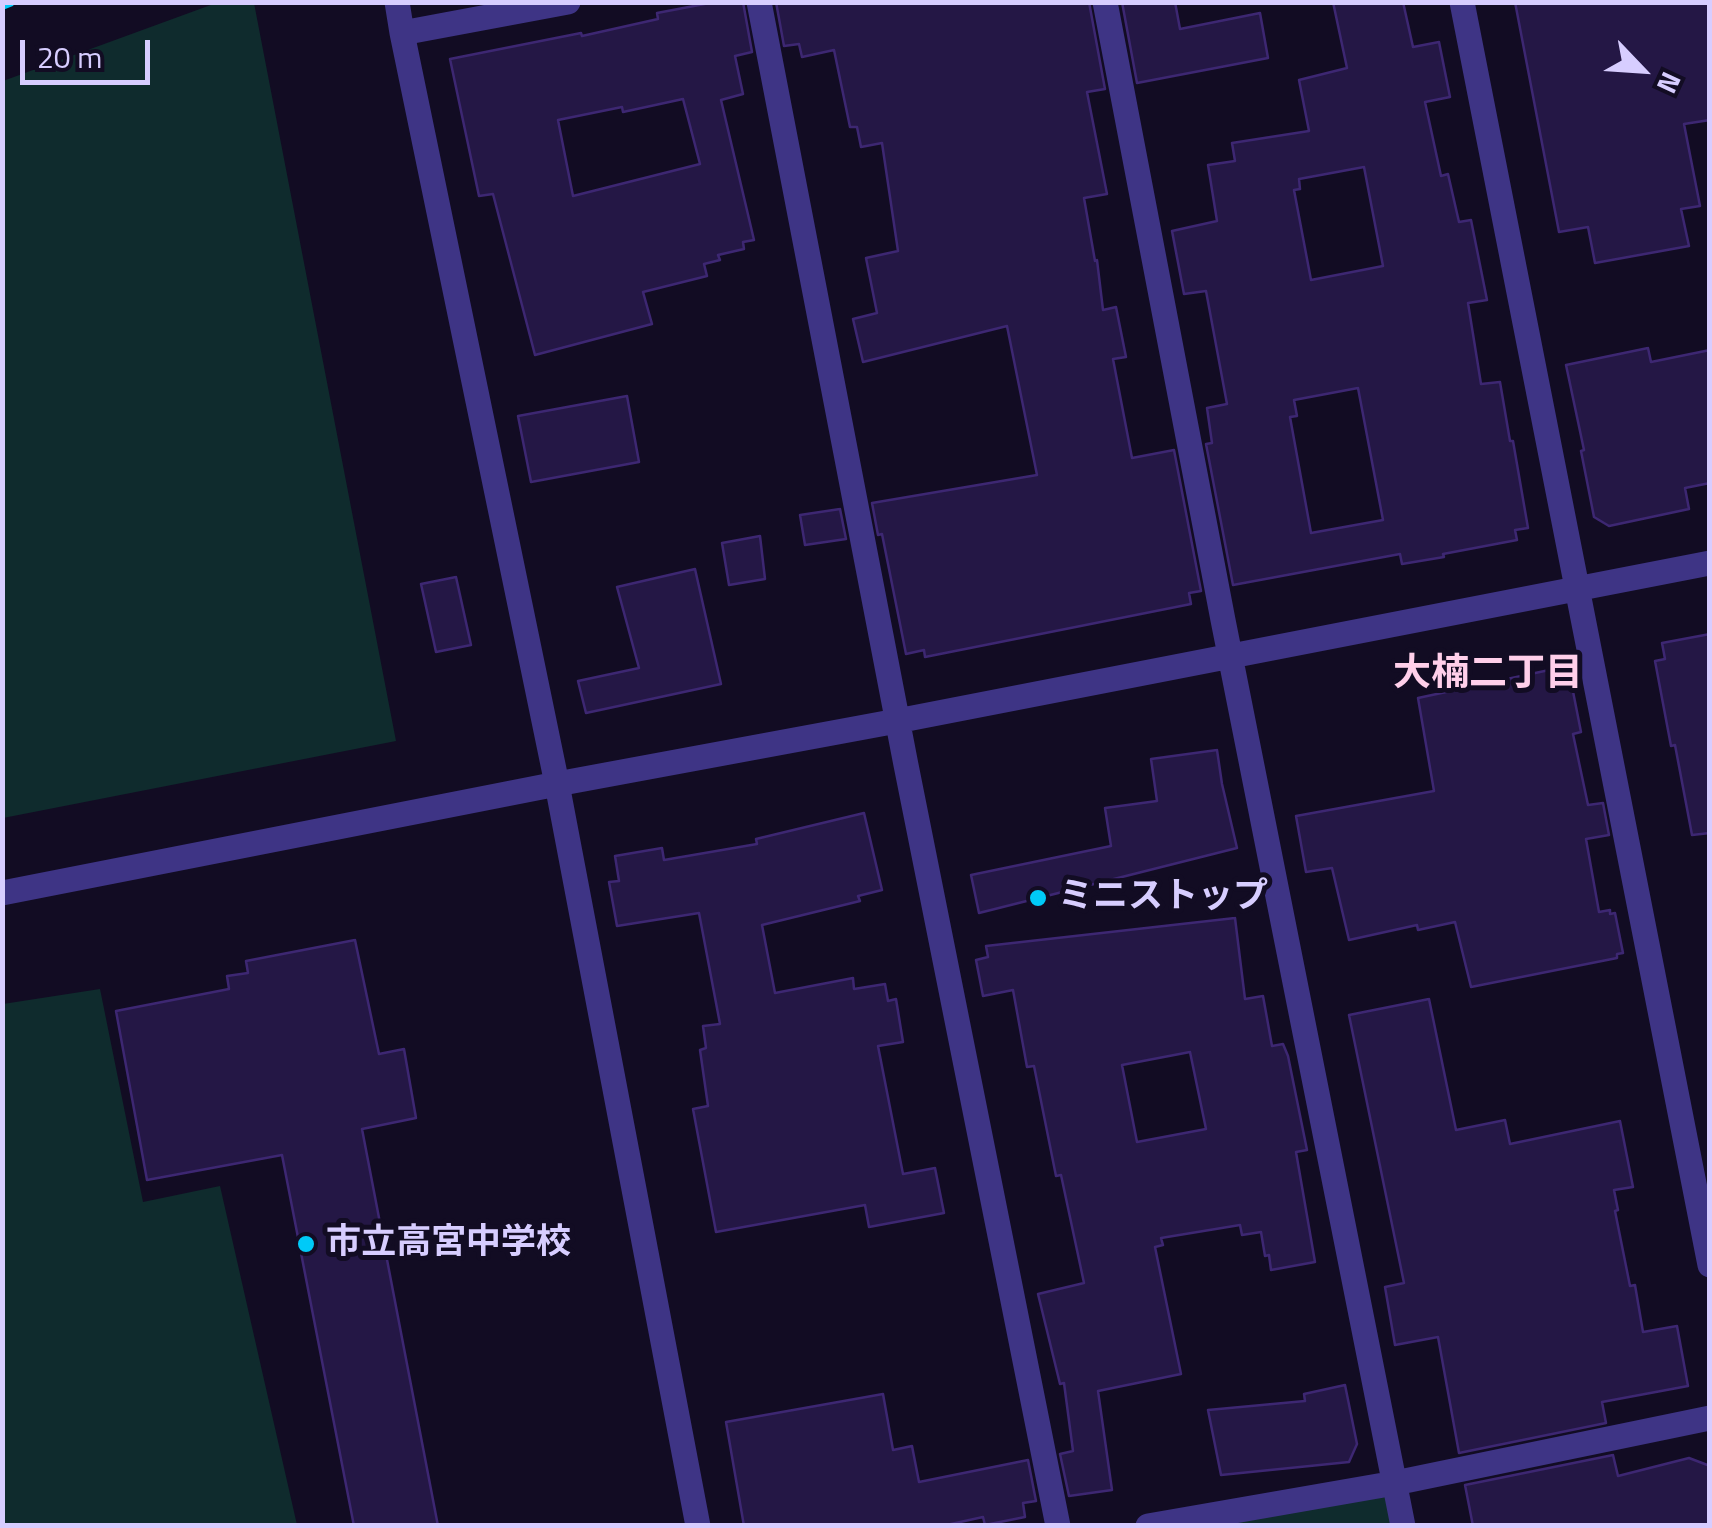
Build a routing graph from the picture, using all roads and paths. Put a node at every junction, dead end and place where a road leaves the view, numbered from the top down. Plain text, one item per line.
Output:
1 (397, 2) edge
2 (568, 2) edge
3 (760, 2) edge
4 (1104, 2) edge
5 (1462, 2) edge
6 (402, 33) junction
7 (1710, 563) edge
8 (1578, 588) junction
9 (1231, 656) junction
10 (897, 721) junction
11 (556, 784) junction
12 (2, 893) edge
13 (1710, 1266) edge
14 (1710, 1418) edge
15 (1395, 1483) junction
16 (698, 1526) edge
17 (1058, 1526) edge
18 (1148, 1526) edge
19 (1403, 1526) edge

1 - 6 street
2 - 6 street
3 - 10 street
4 - 9 street
5 - 8 street
6 - 11 street
7 - 8 street
8 - 9 street
8 - 13 street
9 - 10 street
9 - 15 street
10 - 11 street
10 - 17 street
11 - 12 street
11 - 16 street
14 - 15 street
15 - 18 street
15 - 19 street

